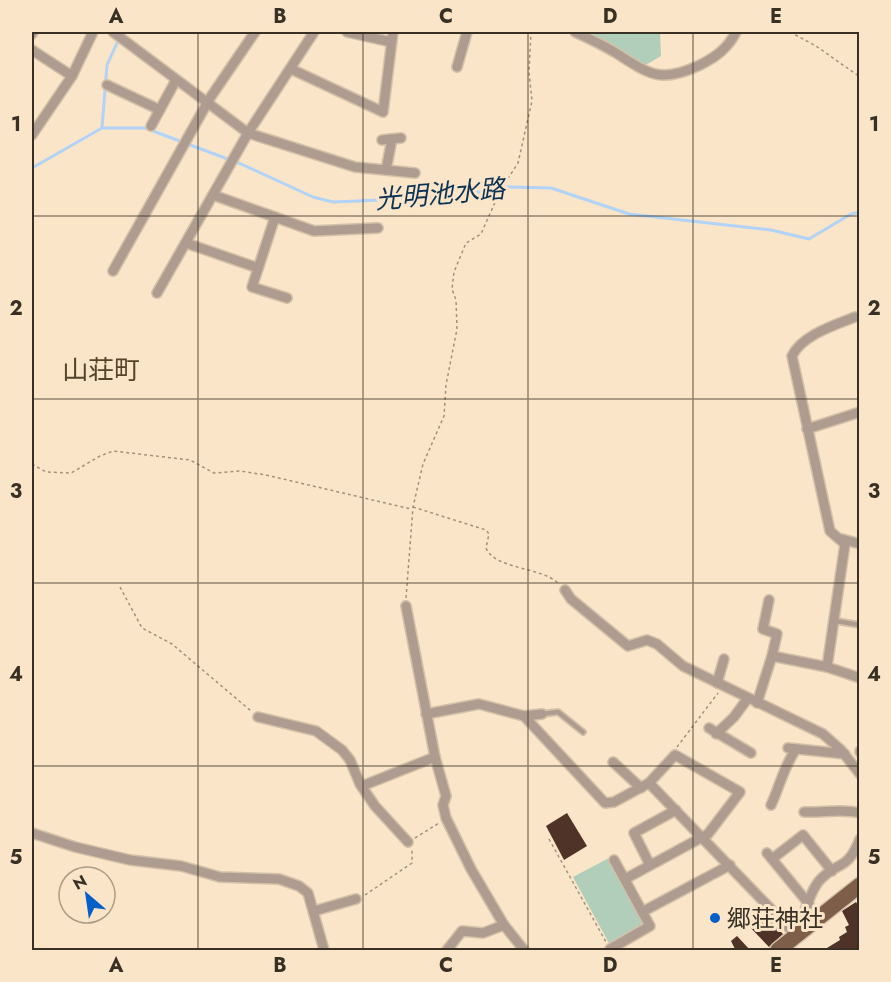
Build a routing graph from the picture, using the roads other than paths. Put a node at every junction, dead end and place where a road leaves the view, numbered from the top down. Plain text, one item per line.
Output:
1 (93, 32) edge
2 (113, 32) edge
3 (255, 32) edge
4 (315, 32) edge
5 (347, 32) edge
6 (393, 32) edge
7 (467, 32) edge
8 (575, 32) edge
9 (736, 32) edge
10 (391, 42) junction
11 (32, 50) edge
12 (457, 67) dead end
13 (291, 69) junction
14 (72, 76) junction
15 (176, 80) junction
16 (107, 85) dead end
17 (207, 103) junction
18 (158, 109) junction
19 (32, 116) edge
20 (42, 121) junction
21 (151, 126) dead end
22 (248, 133) junction
23 (32, 135) edge
24 (392, 139) dead end
25 (386, 170) junction
26 (415, 173) dead end
27 (213, 195) junction
28 (275, 217) junction
29 (378, 228) dead end
30 (186, 243) junction
31 (258, 268) junction
32 (113, 271) dead end
33 (157, 294) dead end
34 (287, 298) dead end
35 (855, 317) dead end
36 (860, 411) edge
37 (807, 429) junction
38 (842, 539) junction
39 (860, 544) edge
40 (565, 590) road end
41 (769, 600) dead end
42 (406, 606) road end
43 (836, 621) junction
44 (860, 625) edge
45 (772, 656) junction
46 (724, 659) dead end
47 (827, 667) junction
48 (860, 678) edge
49 (720, 684) junction
50 (748, 698) junction
51 (757, 703) junction
52 (426, 714) junction
53 (542, 714) joint
54 (524, 716) junction
55 (258, 717) road end
56 (583, 732) dead end
57 (751, 753) dead end
58 (845, 754) junction
59 (435, 757) junction
60 (613, 762) dead end
61 (860, 774) edge
62 (645, 785) junction
63 (362, 786) junction
64 (771, 805) dead end
65 (676, 810) junction
66 (809, 810) dead end
67 (860, 813) edge
68 (32, 833) edge
69 (703, 837) junction
70 (860, 838) edge
71 (408, 842) road end
72 (614, 860) dead end
73 (650, 865) junction
74 (730, 865) junction
75 (832, 871) junction
76 (625, 879) junction
77 (858, 890) edge
78 (356, 899) road end
79 (809, 904) junction
80 (314, 911) junction
81 (642, 912) junction
82 (504, 925) junction
83 (801, 934) junction
84 (610, 949) edge
85 (324, 951) edge
86 (447, 951) edge
87 (524, 951) edge
88 (778, 951) edge

1 - 14 street
2 - 15 street
3 - 17 street
4 - 13 street
5 - 10 street
6 - 10 street
7 - 12 street
8 - 9 street
10 - 13 street
11 - 14 street
13 - 22 street
14 - 20 street
15 - 17 street
15 - 18 street
16 - 18 street
17 - 22 street
17 - 32 street
18 - 21 street
19 - 20 street
20 - 23 street
22 - 25 street
22 - 27 street
24 - 25 street
25 - 26 street
27 - 28 street
27 - 30 street
28 - 29 street
28 - 31 street
30 - 31 street
30 - 33 street
31 - 34 street
35 - 37 street
36 - 37 street
37 - 38 street
38 - 39 street
38 - 43 street
40 - 49 street
41 - 45 street
42 - 52 street
43 - 44 lane
43 - 47 street
45 - 47 street
45 - 51 street
46 - 49 street
47 - 48 street
49 - 50 street
50 - 51 street
50 - 57 street
51 - 58 street
52 - 54 street
52 - 59 street
53 - 54 street
53 - 56 lane
54 - 62 street
55 - 63 street
58 - 61 street
58 - 64 street
59 - 63 street
59 - 82 street
60 - 62 street
62 - 65 street
62 - 69 street
63 - 71 street
65 - 69 street
65 - 73 street
66 - 67 street
68 - 80 street
69 - 73 street
69 - 74 street
70 - 75 street
72 - 76 street
73 - 76 street
74 - 81 street
74 - 83 street
75 - 79 street
75 - 79 street
76 - 81 street
77 - 83 main road
78 - 80 street
79 - 83 street
80 - 85 street
81 - 84 street
82 - 86 street
82 - 87 street
83 - 88 main road

